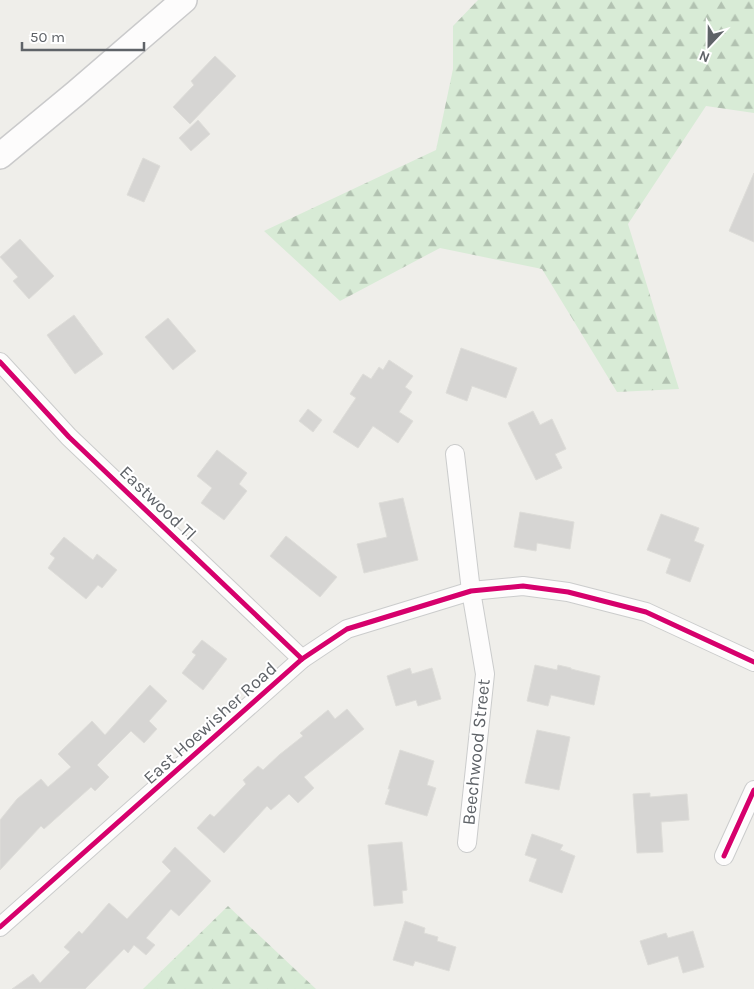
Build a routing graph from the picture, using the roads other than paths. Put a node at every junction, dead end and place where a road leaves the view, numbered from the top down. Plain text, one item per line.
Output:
1 (184, 0) edge
2 (0, 156) edge
3 (0, 362) edge
4 (456, 454) dead end
5 (471, 591) junction
6 (302, 659) junction
7 (754, 662) edge
8 (754, 790) edge
9 (467, 843) dead end
10 (724, 856) dead end
11 (0, 927) edge

1 - 2 main road
3 - 6 street, Eastwood Tl
4 - 5 street, Beechwood Street
5 - 6 street, East Hoewisher Road
5 - 7 street, East Hoewisher Road
5 - 9 street, Beechwood Street
6 - 11 street, East Hoewisher Road
8 - 10 street

